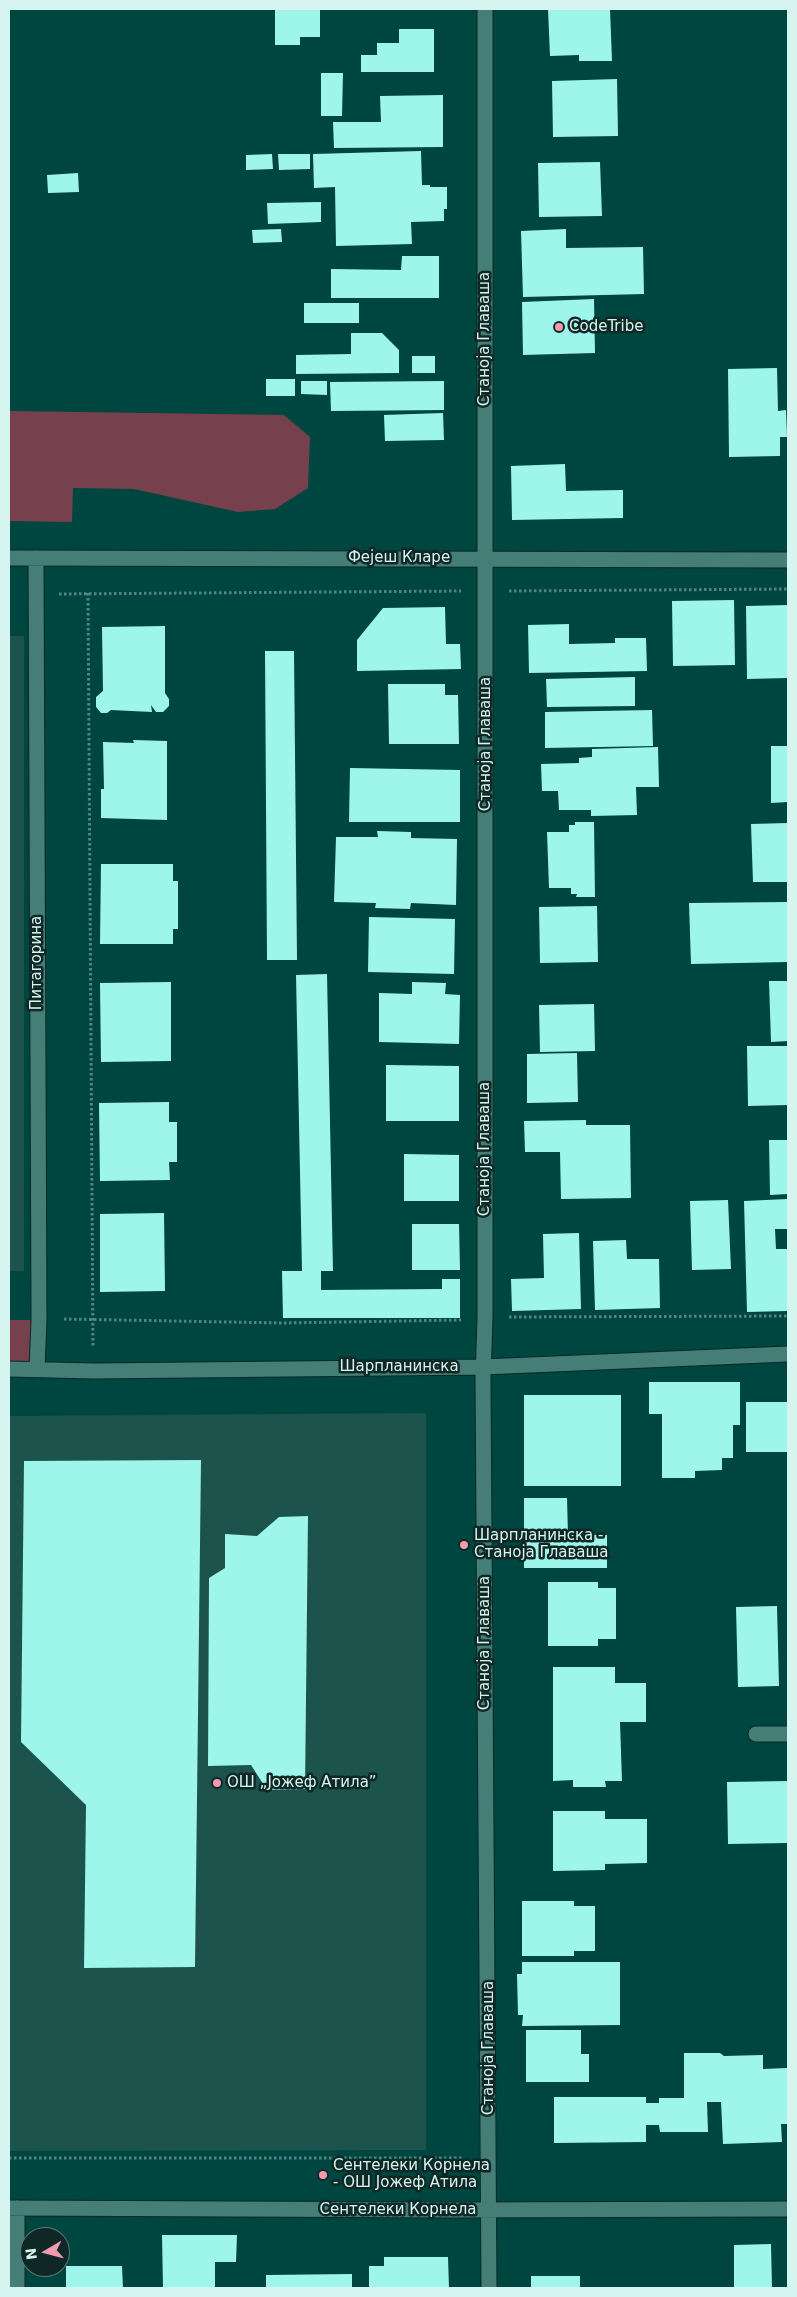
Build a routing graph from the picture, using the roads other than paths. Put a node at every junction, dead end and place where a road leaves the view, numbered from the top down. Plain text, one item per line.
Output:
1 (485, 9) edge
2 (9, 558) edge
3 (36, 558) junction
4 (485, 558) junction
5 (788, 560) edge
6 (788, 1354) edge
7 (483, 1367) junction
8 (9, 1369) edge
9 (37, 1369) junction
10 (756, 1734) dead end
11 (788, 1734) edge
12 (13, 2208) edge
13 (489, 2209) junction
14 (788, 2209) edge
15 (17, 2288) edge
16 (489, 2288) edge

1 - 4 street, Станоја Главаша
2 - 3 street, Фејеш Кларе
3 - 4 street, Фејеш Кларе
3 - 9 street, Питагорина
4 - 5 street, Фејеш Кларе
4 - 7 street, Станоја Главаша
6 - 7 street, Шарпланинска
7 - 9 street, Шарпланинска
7 - 13 street, Станоја Главаша
8 - 9 street, Шарпланинска
10 - 11 street
12 - 13 street, Сентелеки Корнела
12 - 15 street
13 - 14 street, Сентелеки Корнела
13 - 16 street, Станоја Главаша

